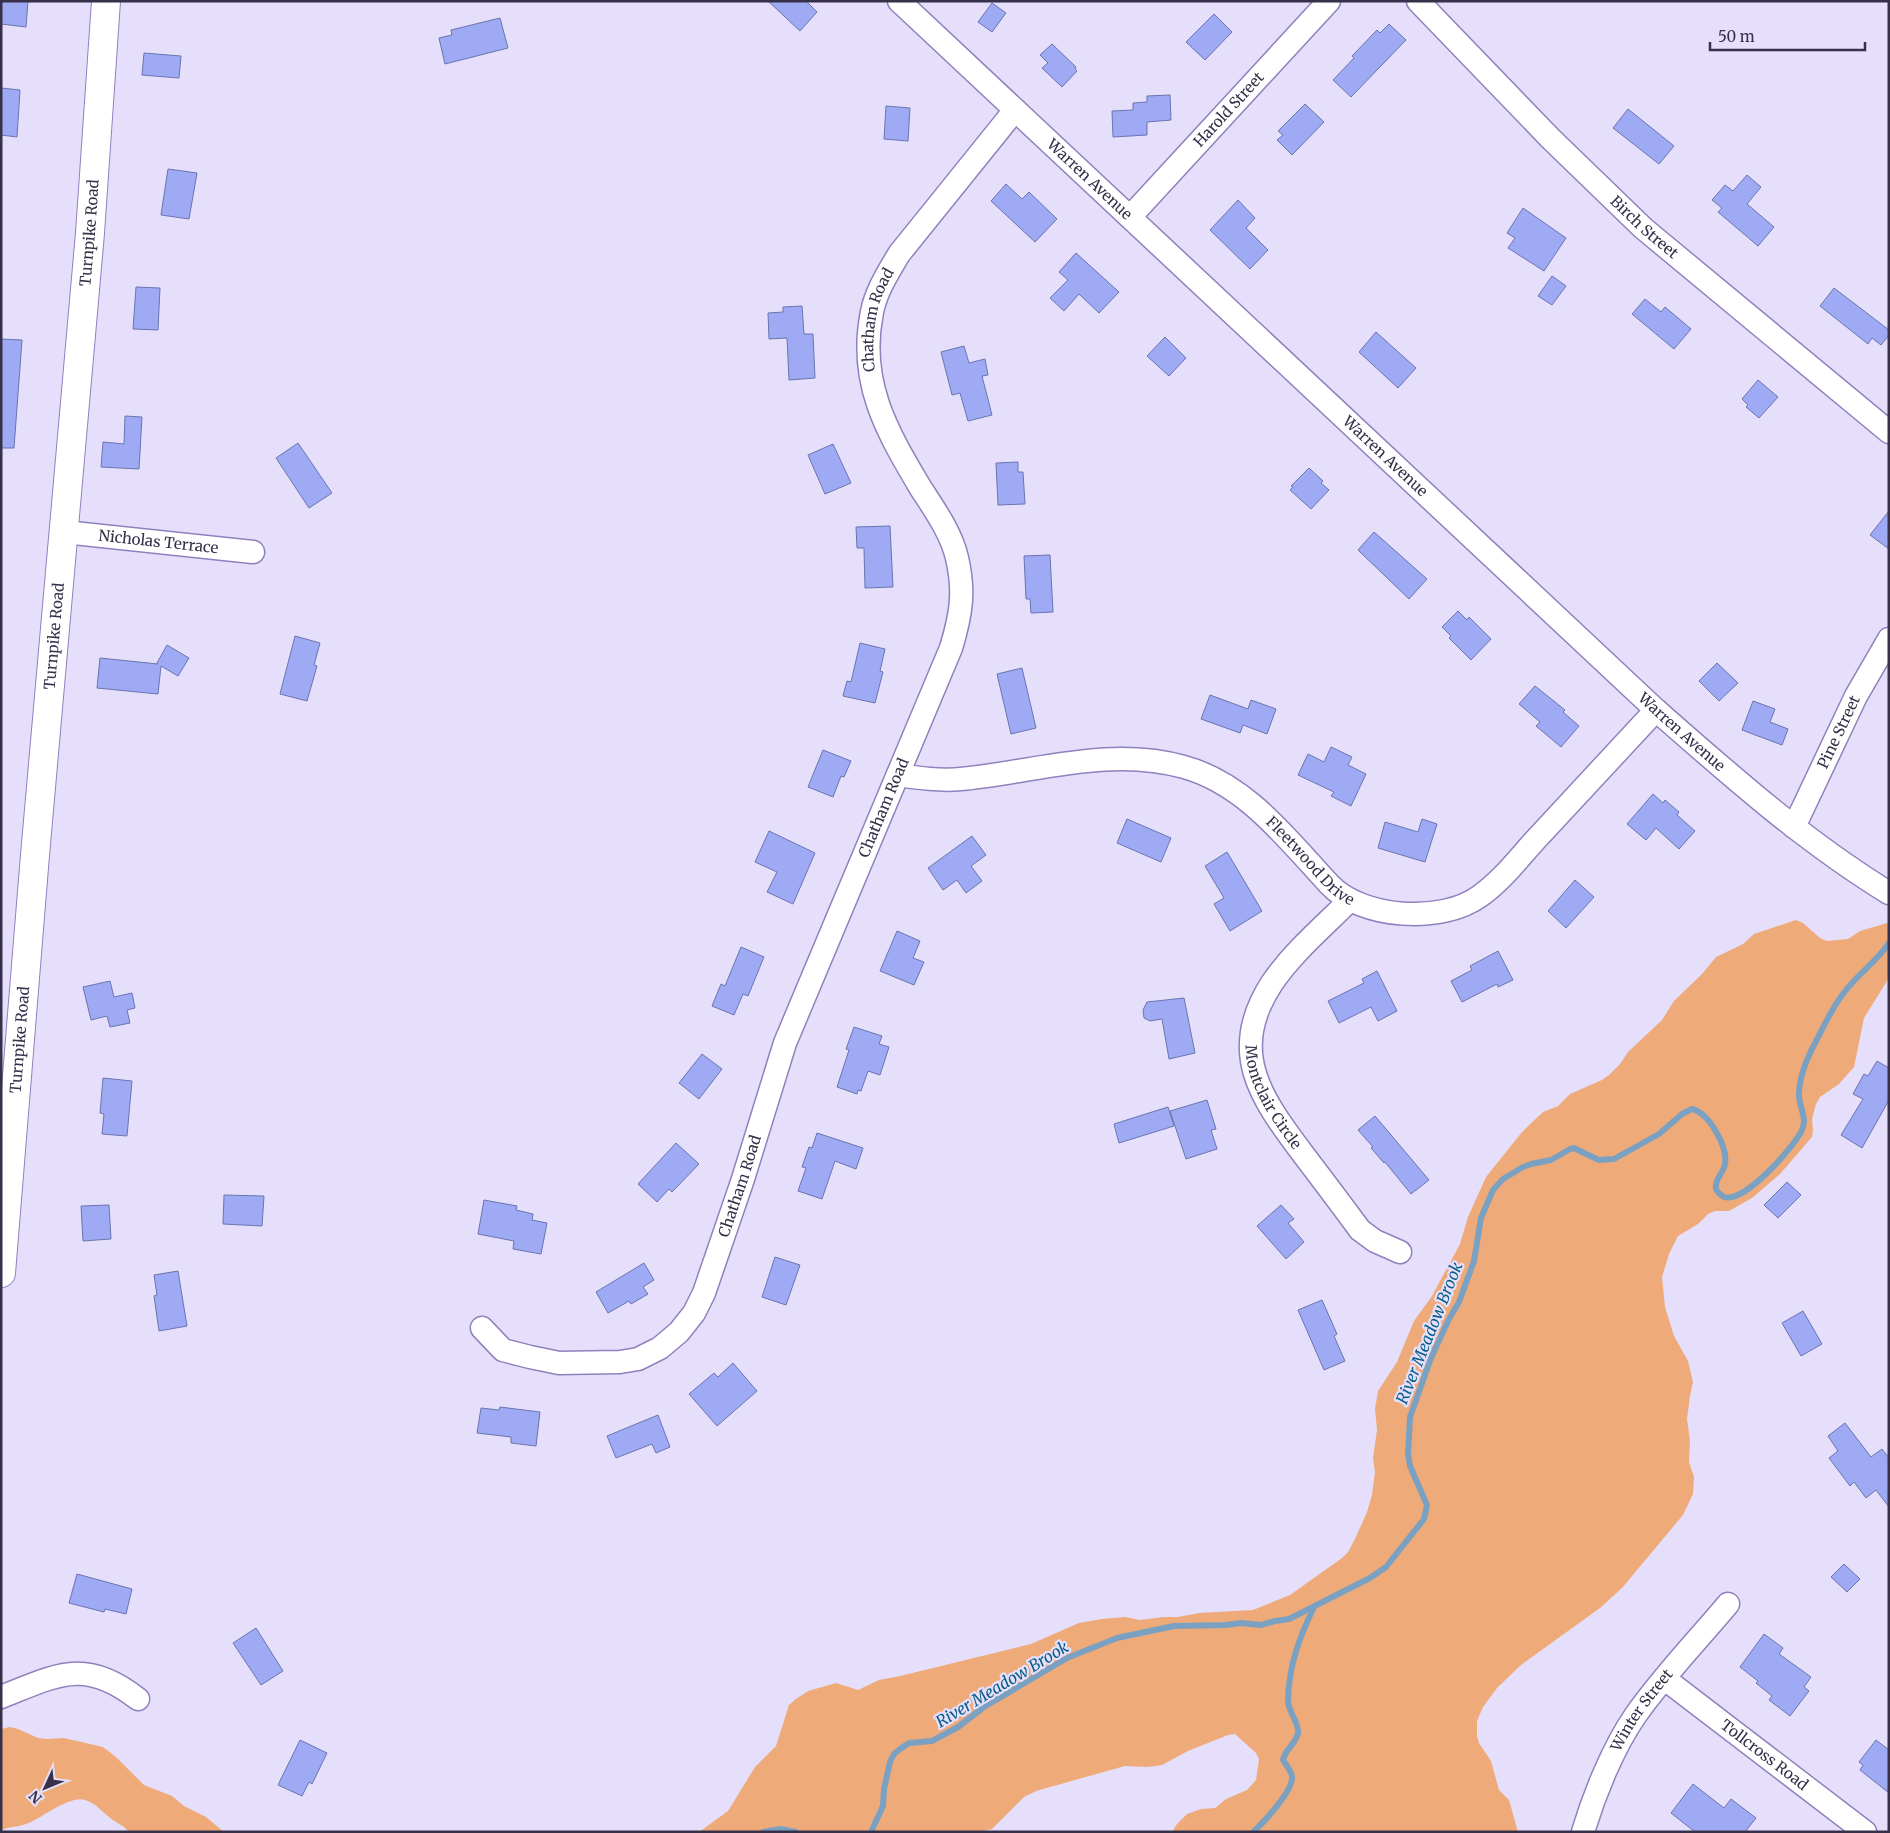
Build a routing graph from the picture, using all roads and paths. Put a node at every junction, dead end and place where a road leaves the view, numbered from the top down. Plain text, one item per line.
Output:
1 (106, 1) edge
2 (899, 1) edge
3 (1329, 1) edge
4 (1418, 1) edge
5 (1015, 110) junction
6 (1130, 218) junction
7 (1889, 432) edge
8 (64, 532) junction
9 (253, 552) dead end
10 (1889, 640) edge
11 (1656, 710) junction
12 (898, 775) junction
13 (1794, 827) junction
14 (1889, 893) edge
15 (1350, 900) junction
16 (1400, 1252) dead end
17 (1, 1273) edge
18 (482, 1328) dead end
19 (1728, 1604) dead end
20 (1665, 1679) junction
21 (1, 1697) edge
22 (138, 1699) dead end
23 (1583, 1832) edge
24 (1864, 1832) edge

1 - 8 main road, Turnpike Road
2 - 5 street, Warren Avenue
3 - 6 street, Harold Street
4 - 7 street, Birch Street
5 - 6 street, Warren Avenue
5 - 12 street, Chatham Road
6 - 11 street, Warren Avenue
8 - 9 street, Nicholas Terrace
8 - 17 main road, Turnpike Road
10 - 13 street, Pine Street
11 - 13 street, Warren Avenue
11 - 15 street, Fleetwood Drive
12 - 15 street, Fleetwood Drive
12 - 18 street, Chatham Road
13 - 14 street, Warren Avenue
15 - 16 street, Montclair Circle
19 - 20 street, Winter Street
20 - 23 street, Winter Street
20 - 24 street, Tollcross Road
21 - 22 street

